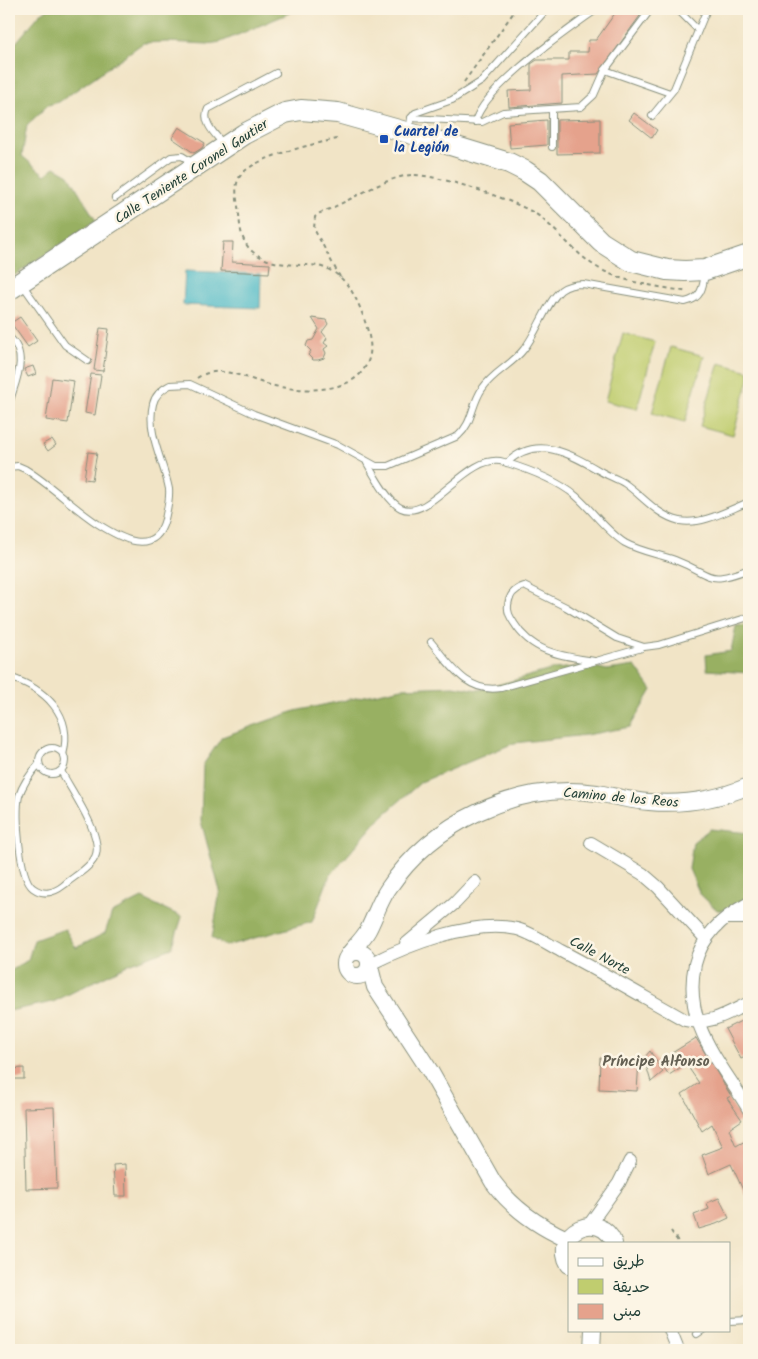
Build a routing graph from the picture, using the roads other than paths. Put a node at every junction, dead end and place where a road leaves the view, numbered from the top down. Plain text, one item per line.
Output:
1 (547, 9) edge
2 (597, 9) edge
3 (651, 9) edge
4 (677, 9) edge
5 (707, 9) edge
6 (698, 30) junction
7 (605, 70) junction
8 (276, 73) dead end
9 (670, 94) junction
10 (552, 110) junction
11 (652, 116) dead end
12 (475, 122) junction
13 (410, 126) junction
14 (225, 146) junction
15 (552, 147) dead end
16 (196, 166) junction
17 (115, 198) dead end
18 (749, 255) edge
19 (705, 270) junction
20 (15, 286) edge
21 (9, 337) edge
22 (88, 361) dead end
23 (9, 404) edge
24 (366, 462) junction
25 (507, 463) junction
26 (9, 467) edge
27 (749, 502) edge
28 (749, 569) edge
29 (749, 617) edge
30 (431, 642) dead end
31 (644, 647) junction
32 (594, 661) junction
33 (9, 676) edge
34 (64, 754) junction
35 (39, 764) junction
36 (61, 771) junction
37 (749, 786) edge
38 (591, 843) dead end
39 (475, 882) dead end
40 (749, 903) edge
41 (728, 918) junction
42 (749, 918) edge
43 (368, 930) junction
44 (706, 939) junction
45 (401, 948) junction
46 (366, 966) junction
47 (749, 1003) edge
48 (698, 1023) junction
49 (749, 1110) edge
50 (630, 1161) dead end
51 (589, 1225) junction
52 (567, 1239) junction
53 (613, 1242) edge
54 (568, 1263) edge
55 (730, 1320) edge
56 (749, 1320) edge
57 (593, 1332) edge
58 (671, 1332) edge
59 (592, 1350) edge
60 (678, 1350) edge

1 - 13 lane
2 - 12 lane
3 - 7 lane
4 - 6 lane
5 - 6 lane
6 - 9 lane
7 - 9 lane
7 - 10 lane
8 - 14 lane
9 - 11 lane
10 - 12 lane
10 - 15 lane
12 - 13 lane
13 - 14 main road, Calle Teniente Coronel Gautier
13 - 19 main road, Calle Teniente Coronel Gautier
14 - 16 main road, Calle Teniente Coronel Gautier
16 - 17 lane
16 - 20 main road, Calle Teniente Coronel Gautier
18 - 19 main road, Calle Teniente Coronel Gautier
19 - 24 lane
20 - 22 lane
21 - 23 lane
24 - 25 lane
24 - 26 lane
25 - 27 lane
25 - 28 lane
29 - 31 lane
30 - 32 lane
31 - 32 lane
31 - 32 lane
33 - 34 lane
34 - 35 lane
34 - 36 lane
35 - 36 lane
35 - 36 lane
37 - 43 street, Camino de los Reos
38 - 44 street
39 - 45 street
40 - 41 street
41 - 42 street
41 - 44 street
43 - 46 street, Camino de los Reos
43 - 46 street, Camino de los Reos
44 - 48 street
45 - 46 street
45 - 48 street, Calle Norte
46 - 52 street
47 - 48 street
48 - 49 street
50 - 51 street
51 - 52 street
51 - 53 street
52 - 54 street
55 - 56 lane
57 - 59 street
58 - 60 street

